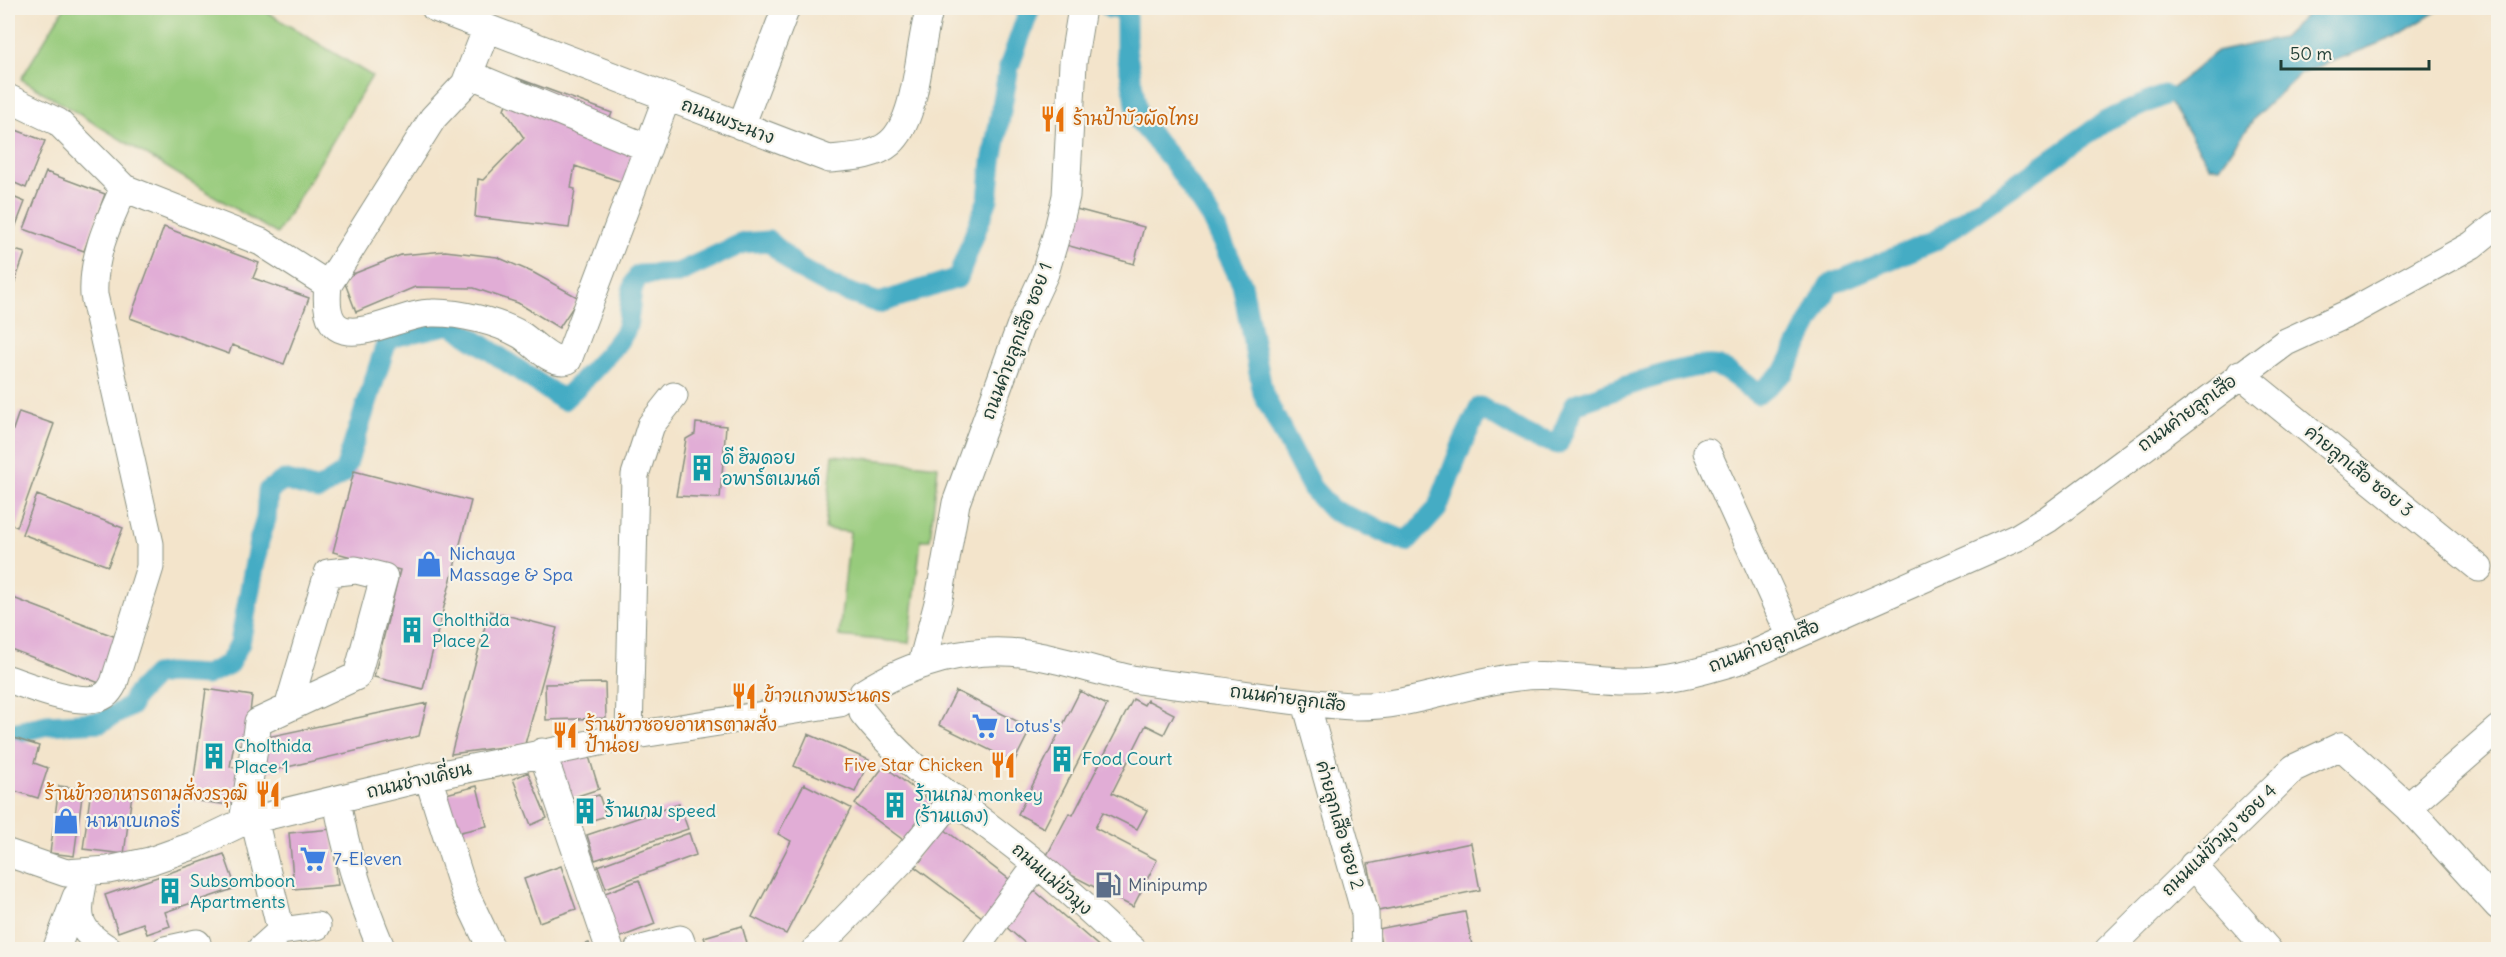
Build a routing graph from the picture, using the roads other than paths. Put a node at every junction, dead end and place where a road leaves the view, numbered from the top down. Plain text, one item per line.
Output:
1 (435, 8) edge
2 (786, 8) edge
3 (930, 8) edge
4 (1081, 10) edge
5 (487, 28) junction
6 (469, 74) junction
7 (667, 97) junction
8 (8, 98) edge
9 (741, 126) junction
10 (648, 148) junction
11 (124, 188) junction
12 (2499, 224) edge
13 (328, 285) junction
14 (2240, 374) junction
15 (674, 396) dead end
16 (1707, 452) dead end
17 (2479, 568) dead end
18 (1791, 637) junction
19 (922, 663) junction
20 (8, 679) edge
21 (1306, 702) junction
22 (855, 703) junction
23 (288, 708) junction
24 (2499, 729) edge
25 (629, 736) junction
26 (542, 752) junction
27 (428, 777) junction
28 (954, 798) junction
29 (337, 799) junction
30 (2408, 807) junction
31 (248, 820) junction
32 (8, 853) edge
33 (1037, 864) junction
34 (2193, 865) junction
35 (85, 873) junction
36 (2499, 906) edge
37 (317, 926) dead end
38 (281, 931) junction
39 (197, 943) dead end
40 (1128, 948) edge
41 (56, 950) edge
42 (110, 950) edge
43 (165, 950) edge
44 (260, 950) edge
45 (382, 950) edge
46 (492, 950) edge
47 (610, 950) edge
48 (638, 950) edge
49 (684, 950) edge
50 (814, 950) edge
51 (974, 950) edge
52 (1366, 950) edge
53 (2108, 950) edge
54 (2268, 950) edge

1 - 5 street, ถนนพระนาง
2 - 9 street
3 - 9 street, ถนนพระนาง
4 - 19 street, ถนนค่ายลูกเสือ ซอย 1
5 - 6 street
5 - 7 street, ถนนพระนาง
6 - 10 street
6 - 13 street
7 - 9 street, ถนนพระนาง
7 - 10 street
8 - 11 street
10 - 13 street
11 - 13 street
11 - 20 street
12 - 14 street, ถนนค่ายลูกเสือ
14 - 17 street, ค่ายลูกเสือ ซอย 3
14 - 18 street, ถนนค่ายลูกเสือ
15 - 25 street
16 - 18 street
18 - 21 street, ถนนค่ายลูกเสือ
19 - 21 street, ถนนค่ายลูกเสือ
19 - 22 street, ถนนค่ายลูกเสือ
21 - 52 street, ค่ายลูกเสือ ซอย 2
22 - 25 street, ถนนช่างเคี่ยน
22 - 28 street, ถนนแม่ขัวมุง
23 - 23 street
23 - 31 street
24 - 30 street
25 - 26 street, ถนนช่างเคี่ยน
26 - 27 street, ถนนช่างเคี่ยน
26 - 47 street
27 - 29 street, ถนนช่างเคี่ยน
27 - 46 street
28 - 33 street, ถนนแม่ขัวมุง
28 - 50 street
29 - 31 street, ถนนช่างเคี่ยน
29 - 45 street
30 - 34 street, ถนนแม่ขัวมุง ซอย 4
30 - 36 street
31 - 35 street, ถนนช่างเคี่ยน
31 - 38 street
32 - 35 street, ถนนช่างเคี่ยน
33 - 40 street, ถนนแม่ขัวมุง
33 - 51 street
34 - 53 street, ถนนแม่ขัวมุง ซอย 4
34 - 54 street
35 - 41 street
35 - 42 street
37 - 38 street
38 - 44 street
39 - 43 street
48 - 49 street

